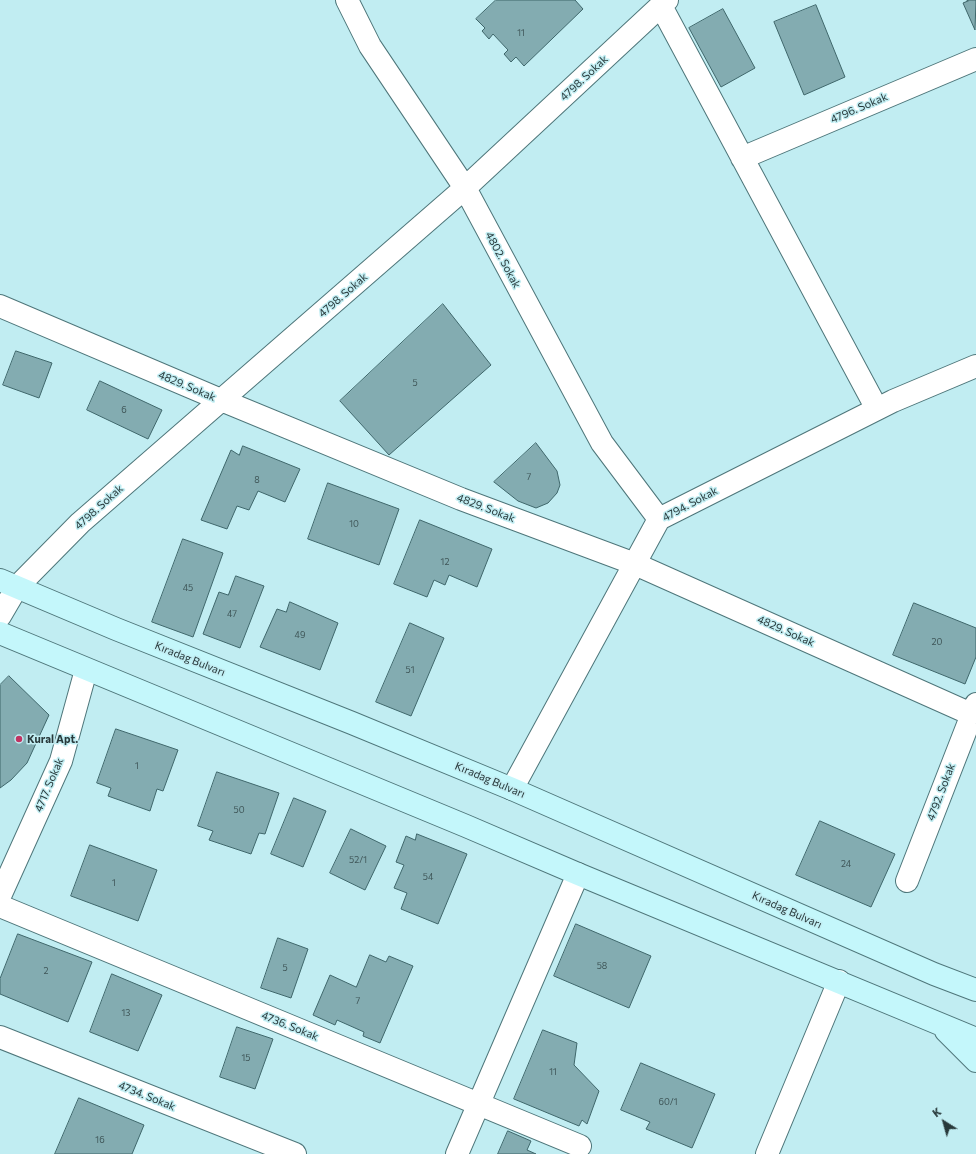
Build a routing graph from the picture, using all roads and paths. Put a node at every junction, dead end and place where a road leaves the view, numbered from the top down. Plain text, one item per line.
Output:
1 (347, 0) edge
2 (664, 3) edge
3 (976, 59) edge
4 (742, 158) junction
5 (465, 188) junction
6 (0, 306) edge
7 (976, 366) edge
8 (221, 400) junction
9 (877, 409) junction
10 (659, 519) junction
11 (635, 564) junction
12 (8, 584) edge
13 (0, 616) edge
14 (0, 634) edge
15 (86, 670) junction
16 (974, 709) edge
17 (512, 789) junction
18 (578, 874) junction
19 (907, 881) dead end
20 (0, 896) edge
21 (0, 906) edge
22 (839, 981) junction
23 (976, 990) edge
24 (938, 1023) junction
25 (0, 1037) edge
26 (976, 1039) edge
27 (976, 1061) edge
28 (478, 1104) junction
29 (580, 1146) dead end
30 (294, 1154) edge
31 (457, 1154) edge
32 (767, 1154) edge

1 - 5 street, 4802. Sokak
2 - 4 street
2 - 5 street, 4798. Sokak
3 - 4 street, 4796. Sokak
4 - 9 street
5 - 8 street, 4798. Sokak
5 - 10 street, 4802. Sokak
6 - 8 street, 4829. Sokak
7 - 9 street, 4794. Sokak
8 - 11 street, 4829. Sokak
8 - 12 street, 4798. Sokak
9 - 10 street, 4794. Sokak
10 - 11 street, 4794. Sokak
11 - 16 street, 4829. Sokak
11 - 17 street, 4794. Sokak
12 - 13 street, 4798. Sokak
12 - 17 main road, Kıradag Bulvarı
14 - 15 main road
15 - 18 main road
15 - 20 street, 4717. Sokak
16 - 19 street, 4792. Sokak
17 - 23 main road, Kıradag Bulvarı
18 - 22 main road
18 - 28 street
21 - 28 street, 4736. Sokak
22 - 24 main road
22 - 32 street
24 - 26 main road
24 - 27 main road
25 - 30 street, 4734. Sokak
28 - 29 street, 4736. Sokak
28 - 31 street

